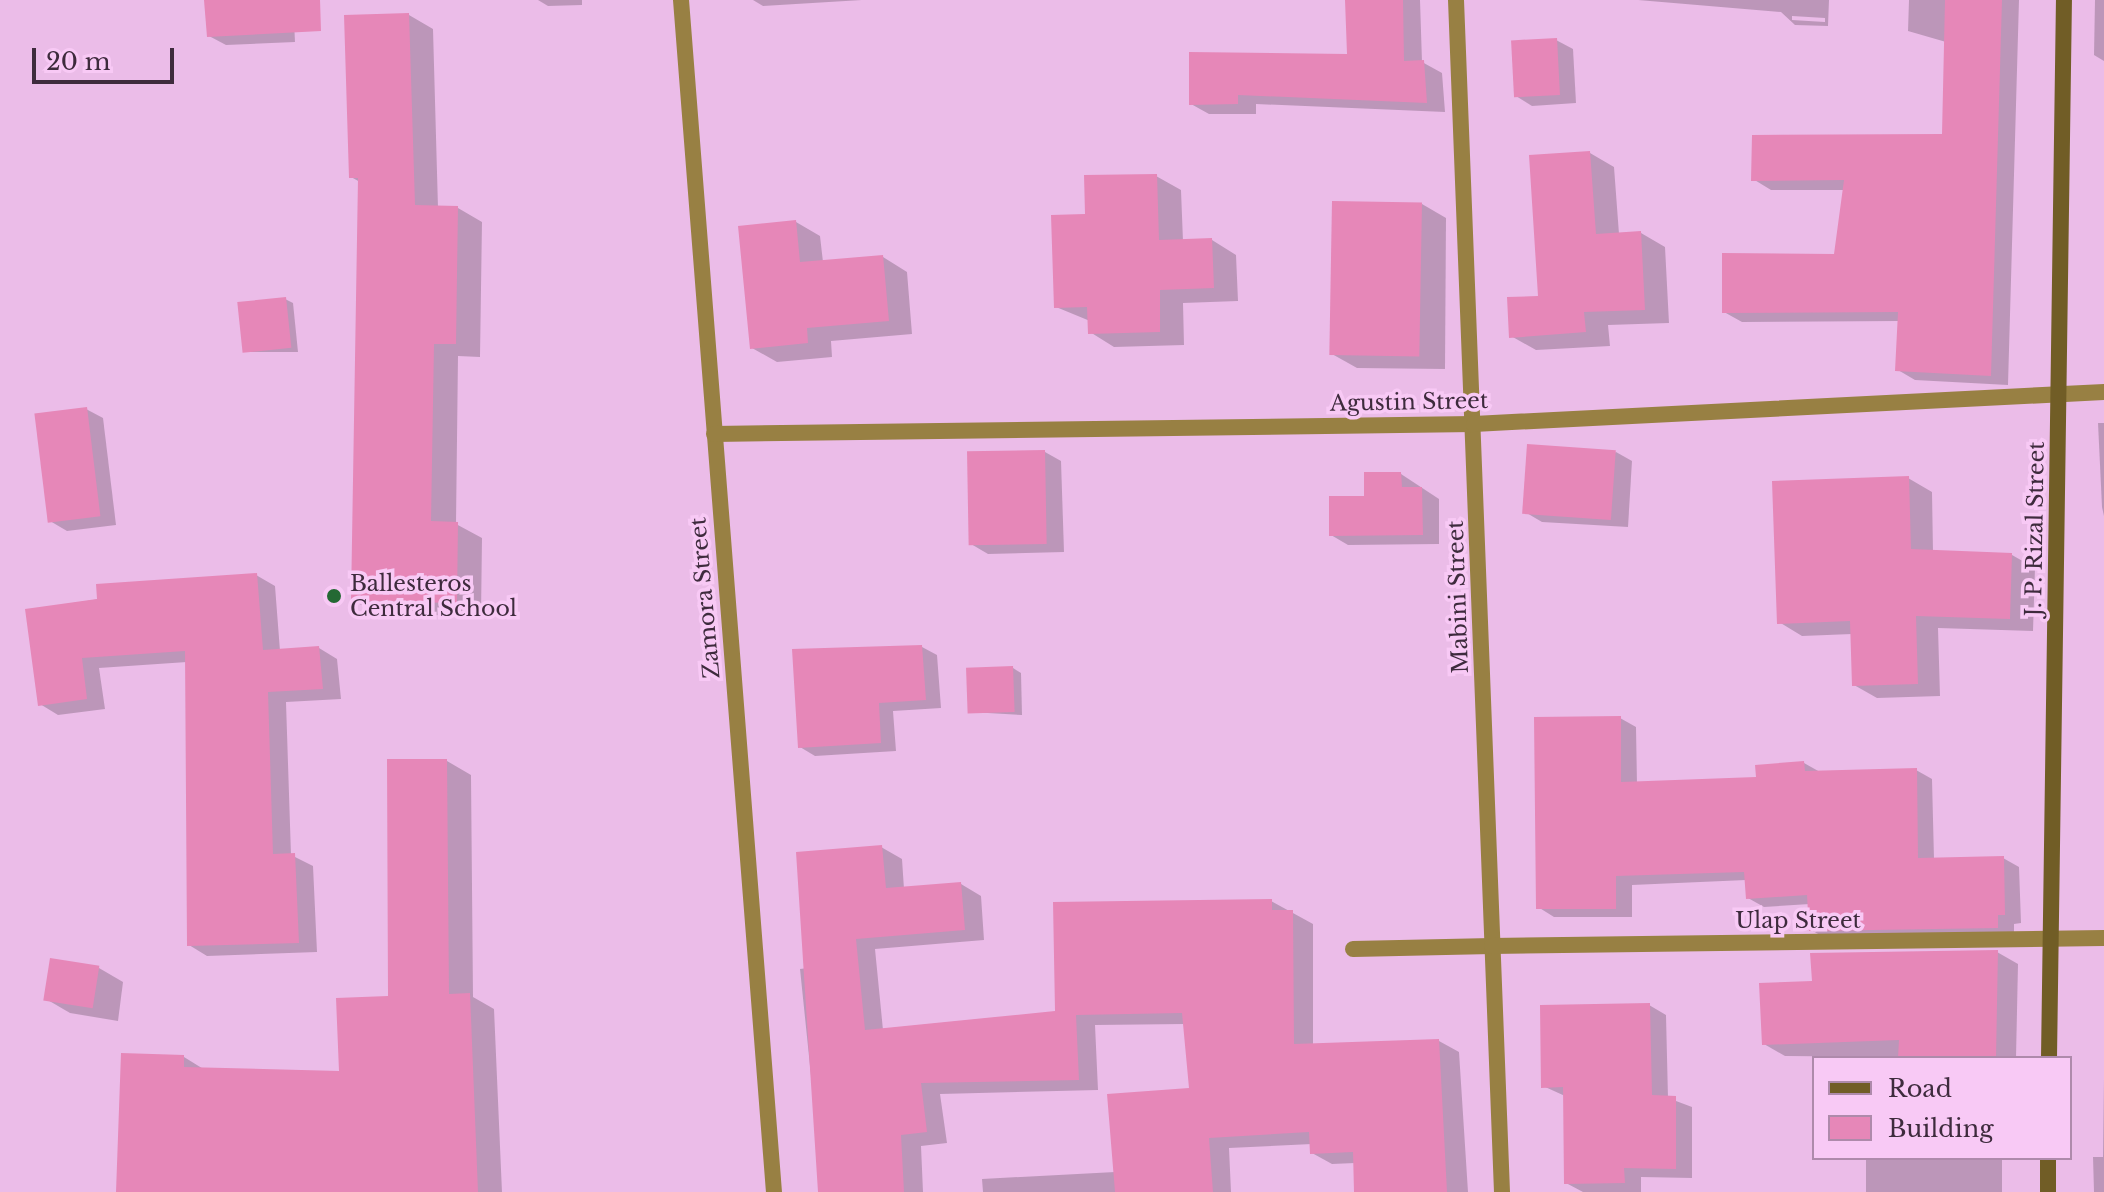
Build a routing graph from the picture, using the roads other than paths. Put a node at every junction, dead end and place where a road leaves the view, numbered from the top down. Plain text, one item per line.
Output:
1 (681, 0) edge
2 (1456, 0) edge
3 (2064, 0) edge
4 (2059, 391) junction
5 (2104, 392) edge
6 (1474, 424) junction
7 (714, 434) junction
8 (2104, 938) edge
9 (2050, 941) junction
10 (1492, 946) junction
11 (1353, 949) dead end
12 (2049, 1056) edge
13 (2048, 1160) edge
14 (774, 1192) edge
15 (1502, 1192) edge
16 (2048, 1192) edge

1 - 7 street, Zamora Street
2 - 6 street, Mabini Street
3 - 4 main road, J. P. Rizal Street
4 - 5 street, Agustin Street
4 - 6 street, Agustin Street
4 - 9 main road, J. P. Rizal Street
6 - 7 street, Agustin Street
6 - 10 street, Mabini Street
7 - 14 street, Zamora Street
8 - 9 street, Ulap Street
9 - 10 street, Ulap Street
9 - 12 main road, J. P. Rizal Street
10 - 11 street, Ulap Street
10 - 15 street, Mabini Street
13 - 16 main road

